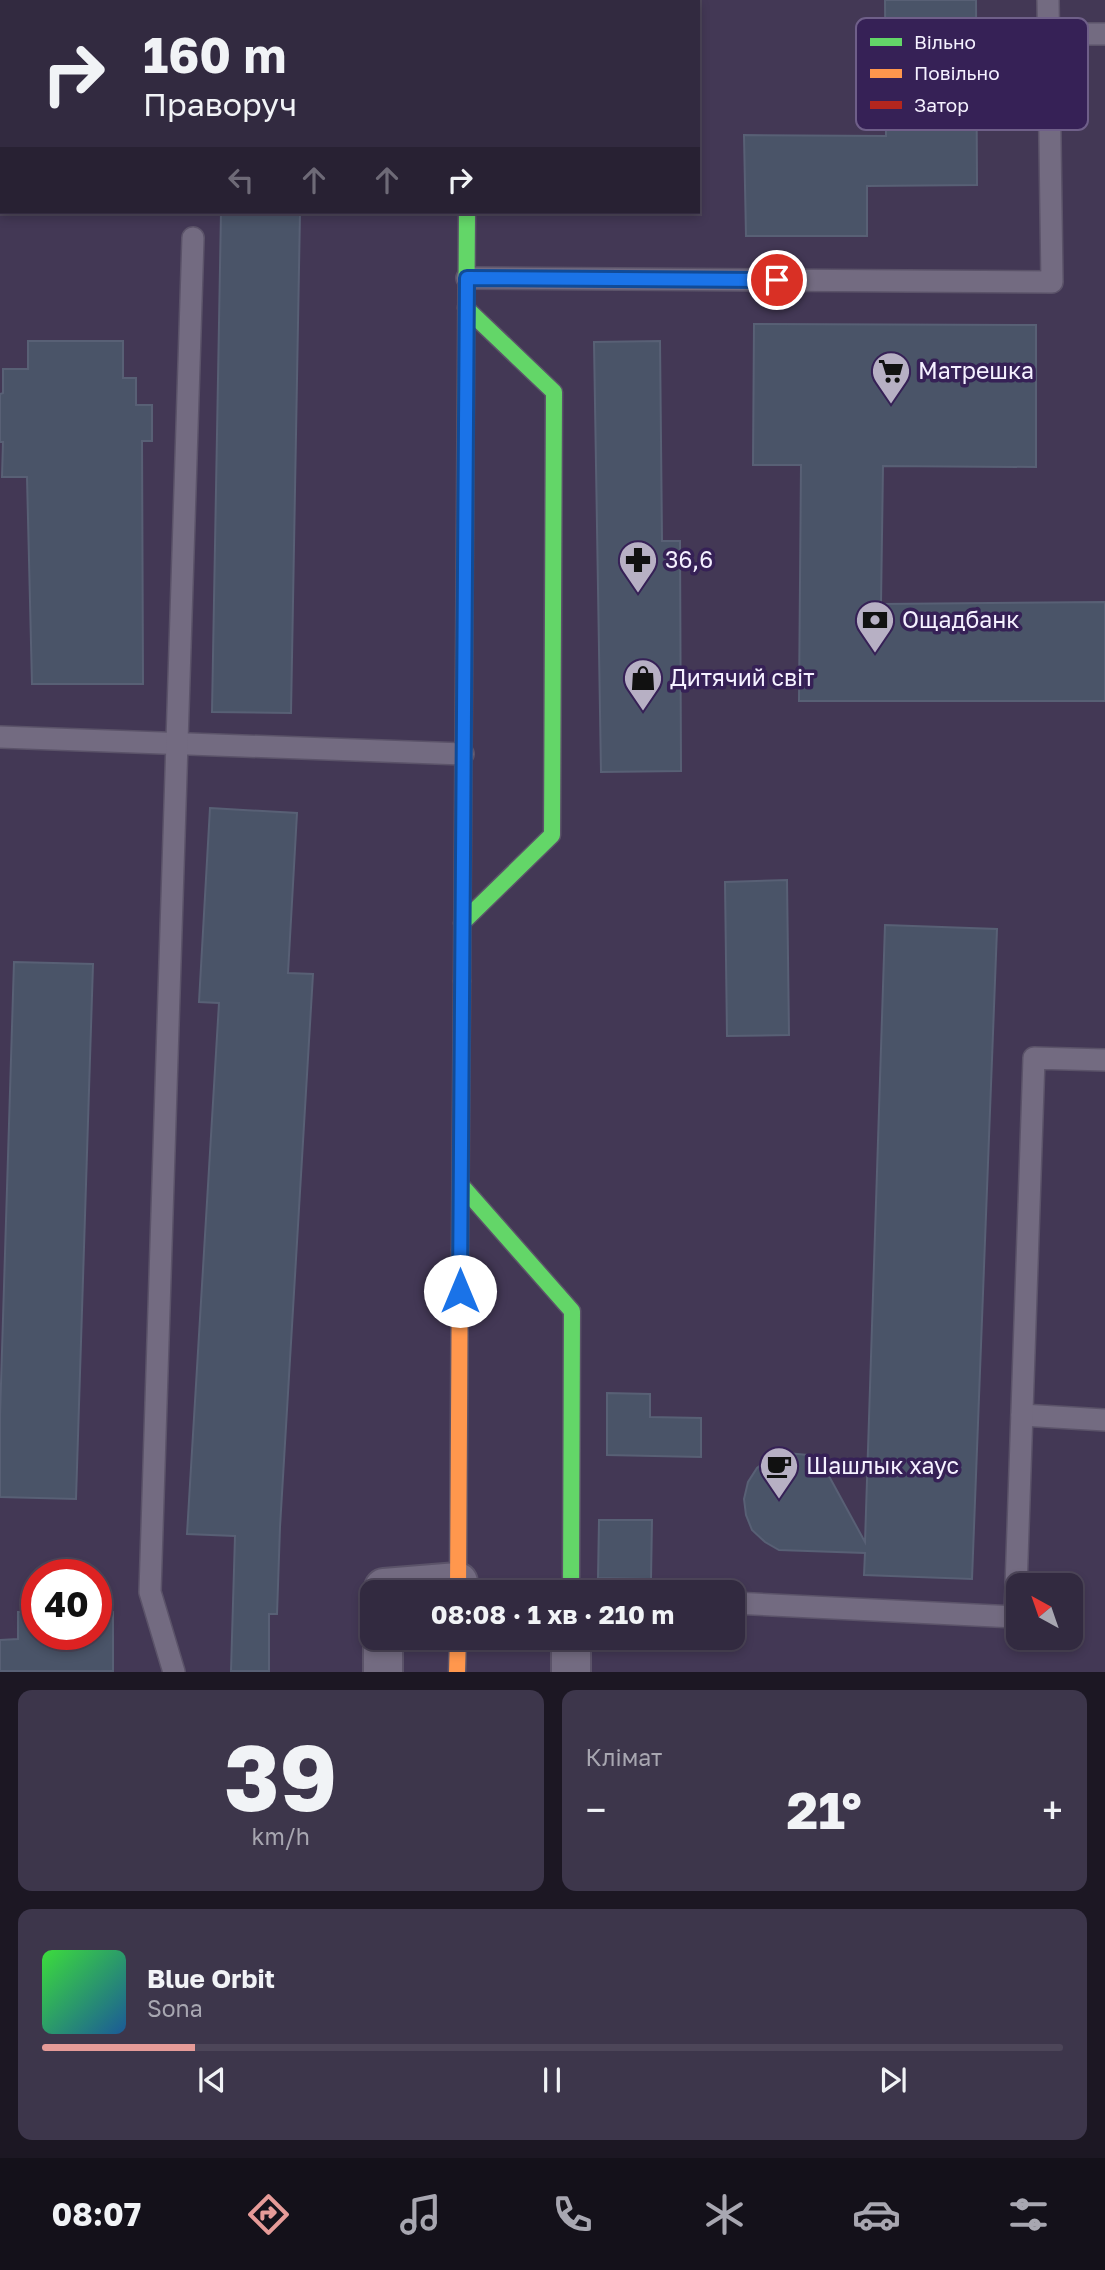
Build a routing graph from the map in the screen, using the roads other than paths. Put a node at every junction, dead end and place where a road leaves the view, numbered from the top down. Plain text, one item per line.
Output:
1 (1048, 0) edge
2 (1049, 18) edge
3 (1050, 130) edge
4 (467, 214) edge
5 (193, 238) dead end
6 (467, 278) junction
7 (466, 308) junction
8 (0, 737) edge
9 (178, 744) junction
10 (463, 754) junction
11 (462, 923) junction
12 (1105, 1060) edge
13 (461, 1185) junction
14 (1022, 1415) junction
15 (1105, 1420) edge
16 (458, 1580) edge
17 (571, 1580) edge
18 (745, 1604) edge
19 (383, 1650) edge
20 (458, 1650) edge
21 (571, 1650) edge
22 (174, 1671) edge
23 (383, 1671) edge
24 (457, 1671) edge
25 (571, 1671) edge

1 - 2 lane
3 - 6 lane
4 - 6 street
5 - 9 lane
6 - 7 street
7 - 10 street
7 - 11 street
8 - 9 lane
9 - 10 lane
9 - 22 lane
10 - 11 street
11 - 13 street
12 - 14 lane
13 - 16 street
13 - 17 street
14 - 15 lane
14 - 18 lane
19 - 23 street
20 - 24 street
21 - 25 street

